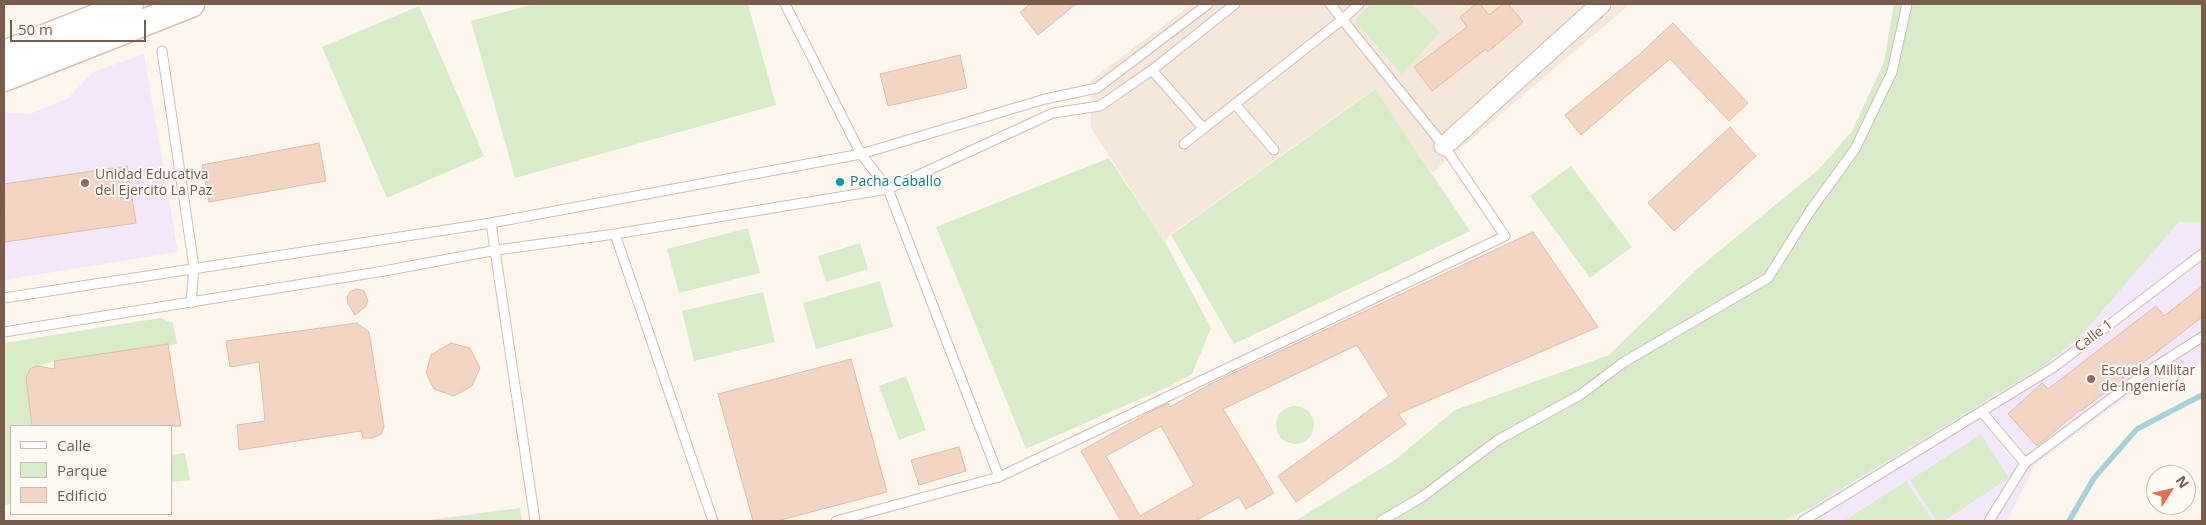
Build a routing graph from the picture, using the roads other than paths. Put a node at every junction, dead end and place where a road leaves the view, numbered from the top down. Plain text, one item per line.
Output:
1 (130, 4) edge
2 (191, 4) edge
3 (785, 4) edge
4 (1208, 4) edge
5 (1235, 4) edge
6 (1330, 4) edge
7 (1359, 4) edge
8 (1601, 4) edge
9 (1907, 4) edge
10 (1343, 19) junction
11 (162, 51) dead end
12 (19, 56) edge
13 (1152, 70) junction
14 (4, 78) edge
15 (1235, 104) junction
16 (1203, 128) junction
17 (1184, 144) dead end
18 (1444, 146) junction
19 (1274, 150) dead end
20 (861, 154) junction
21 (888, 189) junction
22 (491, 223) junction
23 (615, 234) junction
24 (497, 250) junction
25 (2202, 254) edge
26 (194, 267) junction
27 (4, 298) edge
28 (191, 302) junction
29 (4, 332) edge
30 (2202, 337) edge
31 (1982, 412) junction
32 (2025, 463) junction
33 (999, 477) junction
34 (1809, 520) edge
35 (535, 521) edge
36 (713, 521) edge
37 (836, 521) edge
38 (1381, 521) edge
39 (1989, 521) edge

1 - 12 main road
2 - 12 main road
3 - 20 lane
4 - 20 lane
5 - 13 lane
6 - 10 lane
7 - 10 lane
8 - 18 street
9 - 38 lane
10 - 15 lane
10 - 18 lane
11 - 26 lane
12 - 14 main road
13 - 16 lane
13 - 21 lane
15 - 16 lane
15 - 19 lane
16 - 17 lane
18 - 33 lane
20 - 21 lane
20 - 22 lane
21 - 23 lane
21 - 33 lane
22 - 24 lane
22 - 26 lane
23 - 24 lane
23 - 36 lane
24 - 28 lane
24 - 35 lane
25 - 31 lane, Calle 1
26 - 27 lane
26 - 28 lane
28 - 29 lane
30 - 32 lane
31 - 32 lane
31 - 34 lane, Calle 1
32 - 39 lane
33 - 37 lane

